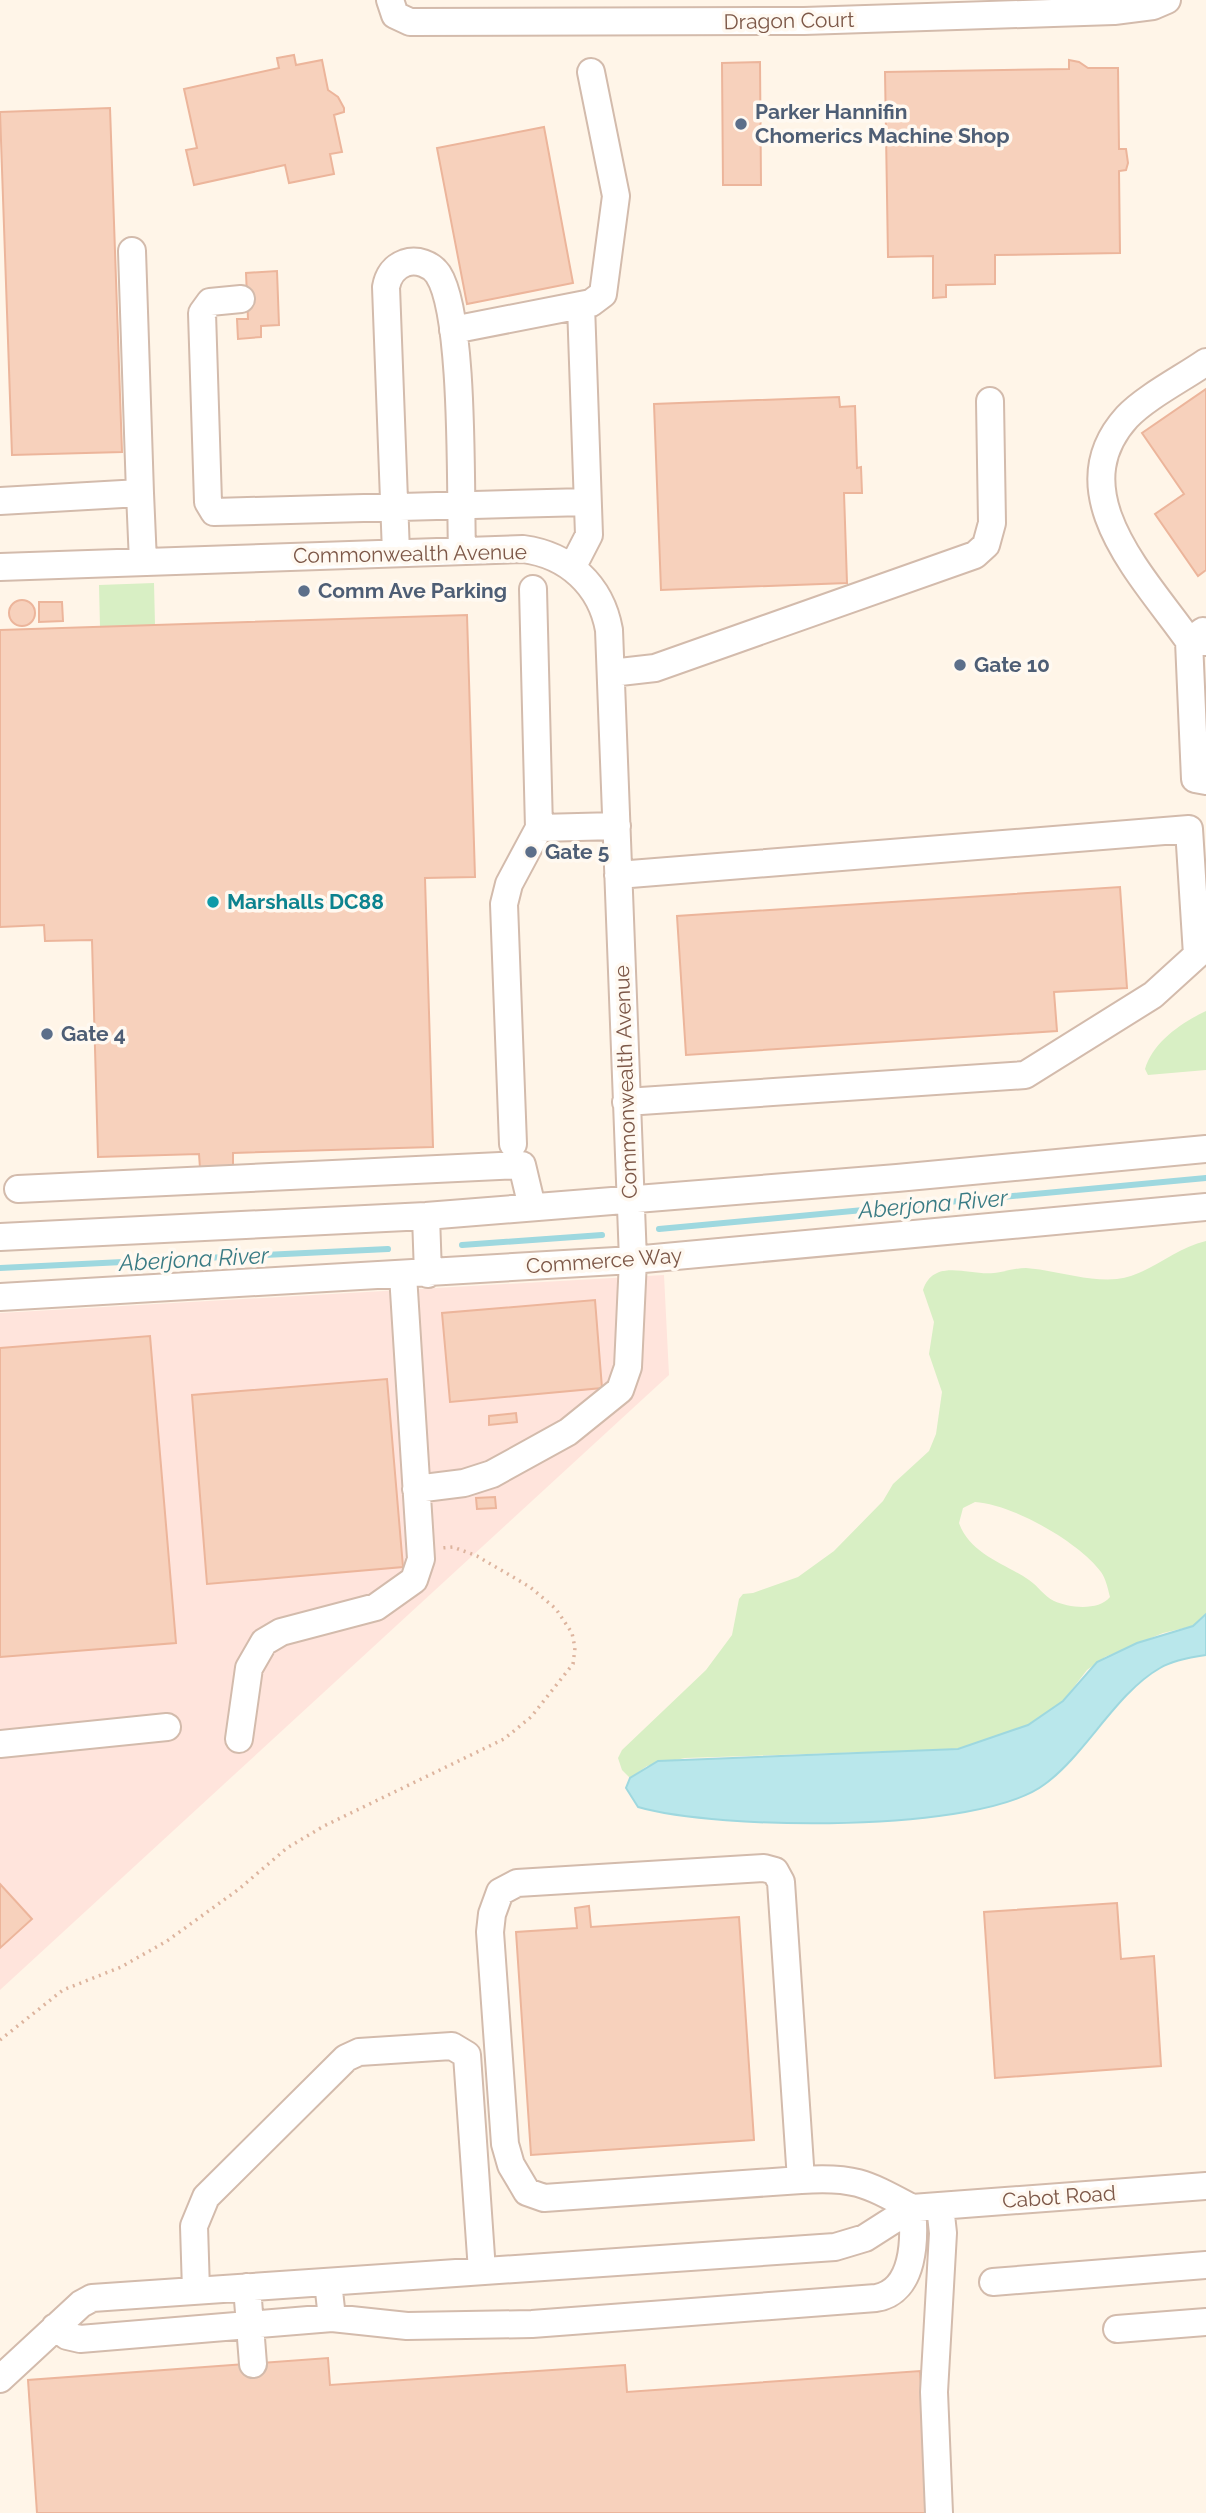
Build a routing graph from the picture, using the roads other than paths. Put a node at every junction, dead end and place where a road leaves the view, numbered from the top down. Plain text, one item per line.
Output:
1 (390, 0) edge
2 (1167, 0) edge
3 (633, 11) edge
4 (591, 72) dead end
5 (132, 251) dead end
6 (241, 299) dead end
7 (581, 305) junction
8 (453, 330) junction
9 (1206, 362) edge
10 (990, 401) dead end
11 (141, 493) junction
12 (0, 501) edge
13 (587, 502) junction
14 (460, 506) junction
15 (395, 508) junction
16 (461, 550) junction
17 (396, 553) junction
18 (143, 562) junction
19 (0, 567) edge
20 (572, 568) junction
21 (533, 589) dead end
22 (1200, 637) edge
23 (611, 673) junction
24 (1206, 781) edge
25 (617, 825) junction
26 (539, 828) junction
27 (618, 875) junction
28 (626, 1102) junction
29 (513, 1144) dead end
30 (1206, 1149) edge
31 (456, 1168) junction
32 (18, 1189) dead end
33 (629, 1199) junction
34 (532, 1207) junction
35 (1206, 1207) edge
36 (462, 1213) junction
37 (426, 1216) junction
38 (0, 1237) edge
39 (634, 1260) junction
40 (415, 1275) junction
41 (0, 1297) edge
42 (416, 1489) junction
43 (167, 1727) dead end
44 (239, 1740) dead end
45 (0, 1744) edge
46 (801, 2180) junction
47 (1206, 2186) edge
48 (940, 2206) junction
49 (912, 2208) junction
50 (1206, 2265) edge
51 (482, 2271) junction
52 (328, 2282) junction
53 (993, 2282) dead end
54 (247, 2287) junction
55 (196, 2290) junction
56 (332, 2318) junction
57 (1206, 2322) edge
58 (55, 2327) junction
59 (250, 2327) junction
60 (1117, 2329) dead end
61 (253, 2364) dead end
62 (0, 2378) edge
63 (939, 2513) edge

1 - 3 street, Dragon Court
2 - 3 street, Dragon Court
4 - 7 street
5 - 11 street
6 - 15 street
7 - 8 street
7 - 13 street
8 - 14 street
8 - 15 street
9 - 22 street
10 - 23 street
11 - 12 street
11 - 18 street
13 - 14 street
13 - 20 street
14 - 15 street
14 - 16 street
15 - 17 street
16 - 17 street, Commonwealth Avenue
16 - 20 street, Commonwealth Avenue
17 - 18 street, Commonwealth Avenue
18 - 19 street, Commonwealth Avenue
20 - 23 street, Commonwealth Avenue
21 - 26 street
22 - 24 street
23 - 25 street, Commonwealth Avenue
25 - 26 street
25 - 27 street, Commonwealth Avenue
26 - 29 street
27 - 28 street, Commonwealth Avenue
27 - 28 street
28 - 33 street, Commonwealth Avenue
30 - 33 street
31 - 32 street
31 - 34 street
31 - 36 street
33 - 34 street
33 - 39 street, Commonwealth Avenue
34 - 36 street
35 - 39 street, Commerce Way
36 - 37 street
37 - 38 street
37 - 40 street
39 - 40 street, Commerce Way
39 - 42 street, Commonwealth Avenue
40 - 41 street, Commerce Way
40 - 42 street
42 - 44 street
43 - 45 street
46 - 46 street
46 - 49 street
47 - 48 street, Cabot Road
48 - 49 street, Cabot Road
48 - 63 street
49 - 51 street
49 - 56 street
50 - 53 street
51 - 52 street
51 - 55 street
52 - 54 street
52 - 56 street
54 - 55 street
54 - 59 street
55 - 58 street
56 - 59 street
57 - 60 street
58 - 59 street
58 - 62 street
59 - 61 street

